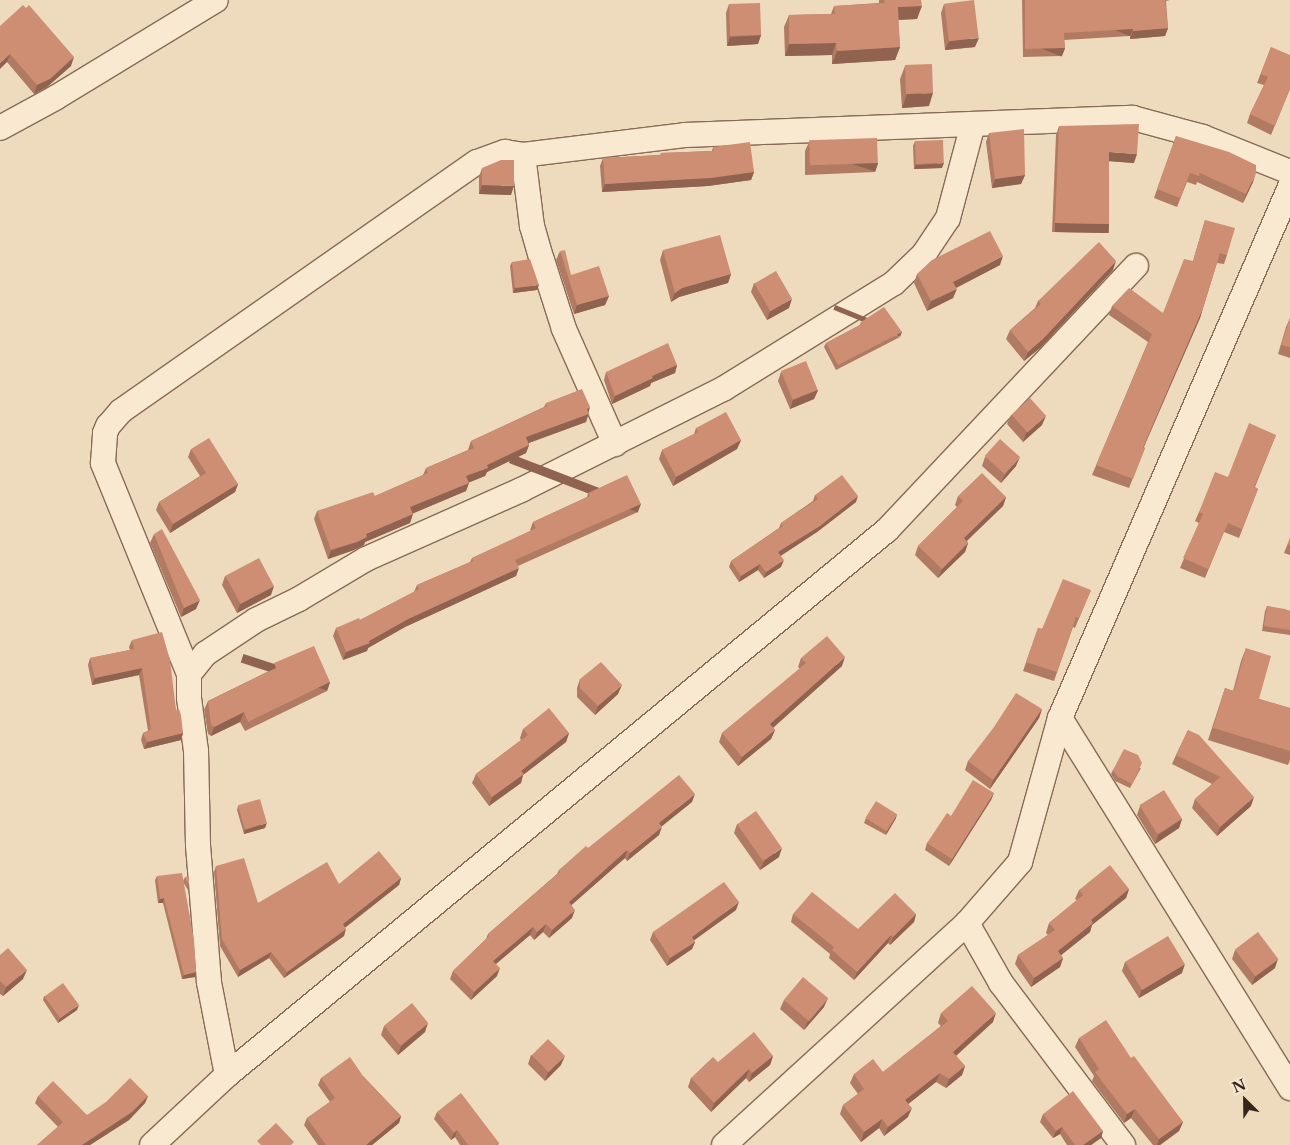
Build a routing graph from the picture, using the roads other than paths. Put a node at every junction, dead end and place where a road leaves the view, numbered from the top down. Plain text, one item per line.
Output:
1 (216, 0) edge
2 (973, 124) junction
3 (0, 128) edge
4 (523, 155) junction
5 (1290, 172) edge
6 (1290, 188) edge
7 (1136, 266) dead end
8 (614, 444) junction
9 (189, 674) junction
10 (1060, 718) junction
11 (967, 923) junction
12 (227, 1075) junction
13 (1290, 1088) edge
14 (152, 1145) edge
15 (724, 1145) edge
16 (1124, 1145) edge

1 - 3 street
2 - 4 street
2 - 5 street
2 - 8 street
4 - 8 street
4 - 9 street
6 - 10 street
7 - 12 street
8 - 9 street
9 - 12 street
10 - 11 street
10 - 13 street
11 - 15 street
11 - 16 street
12 - 14 street

